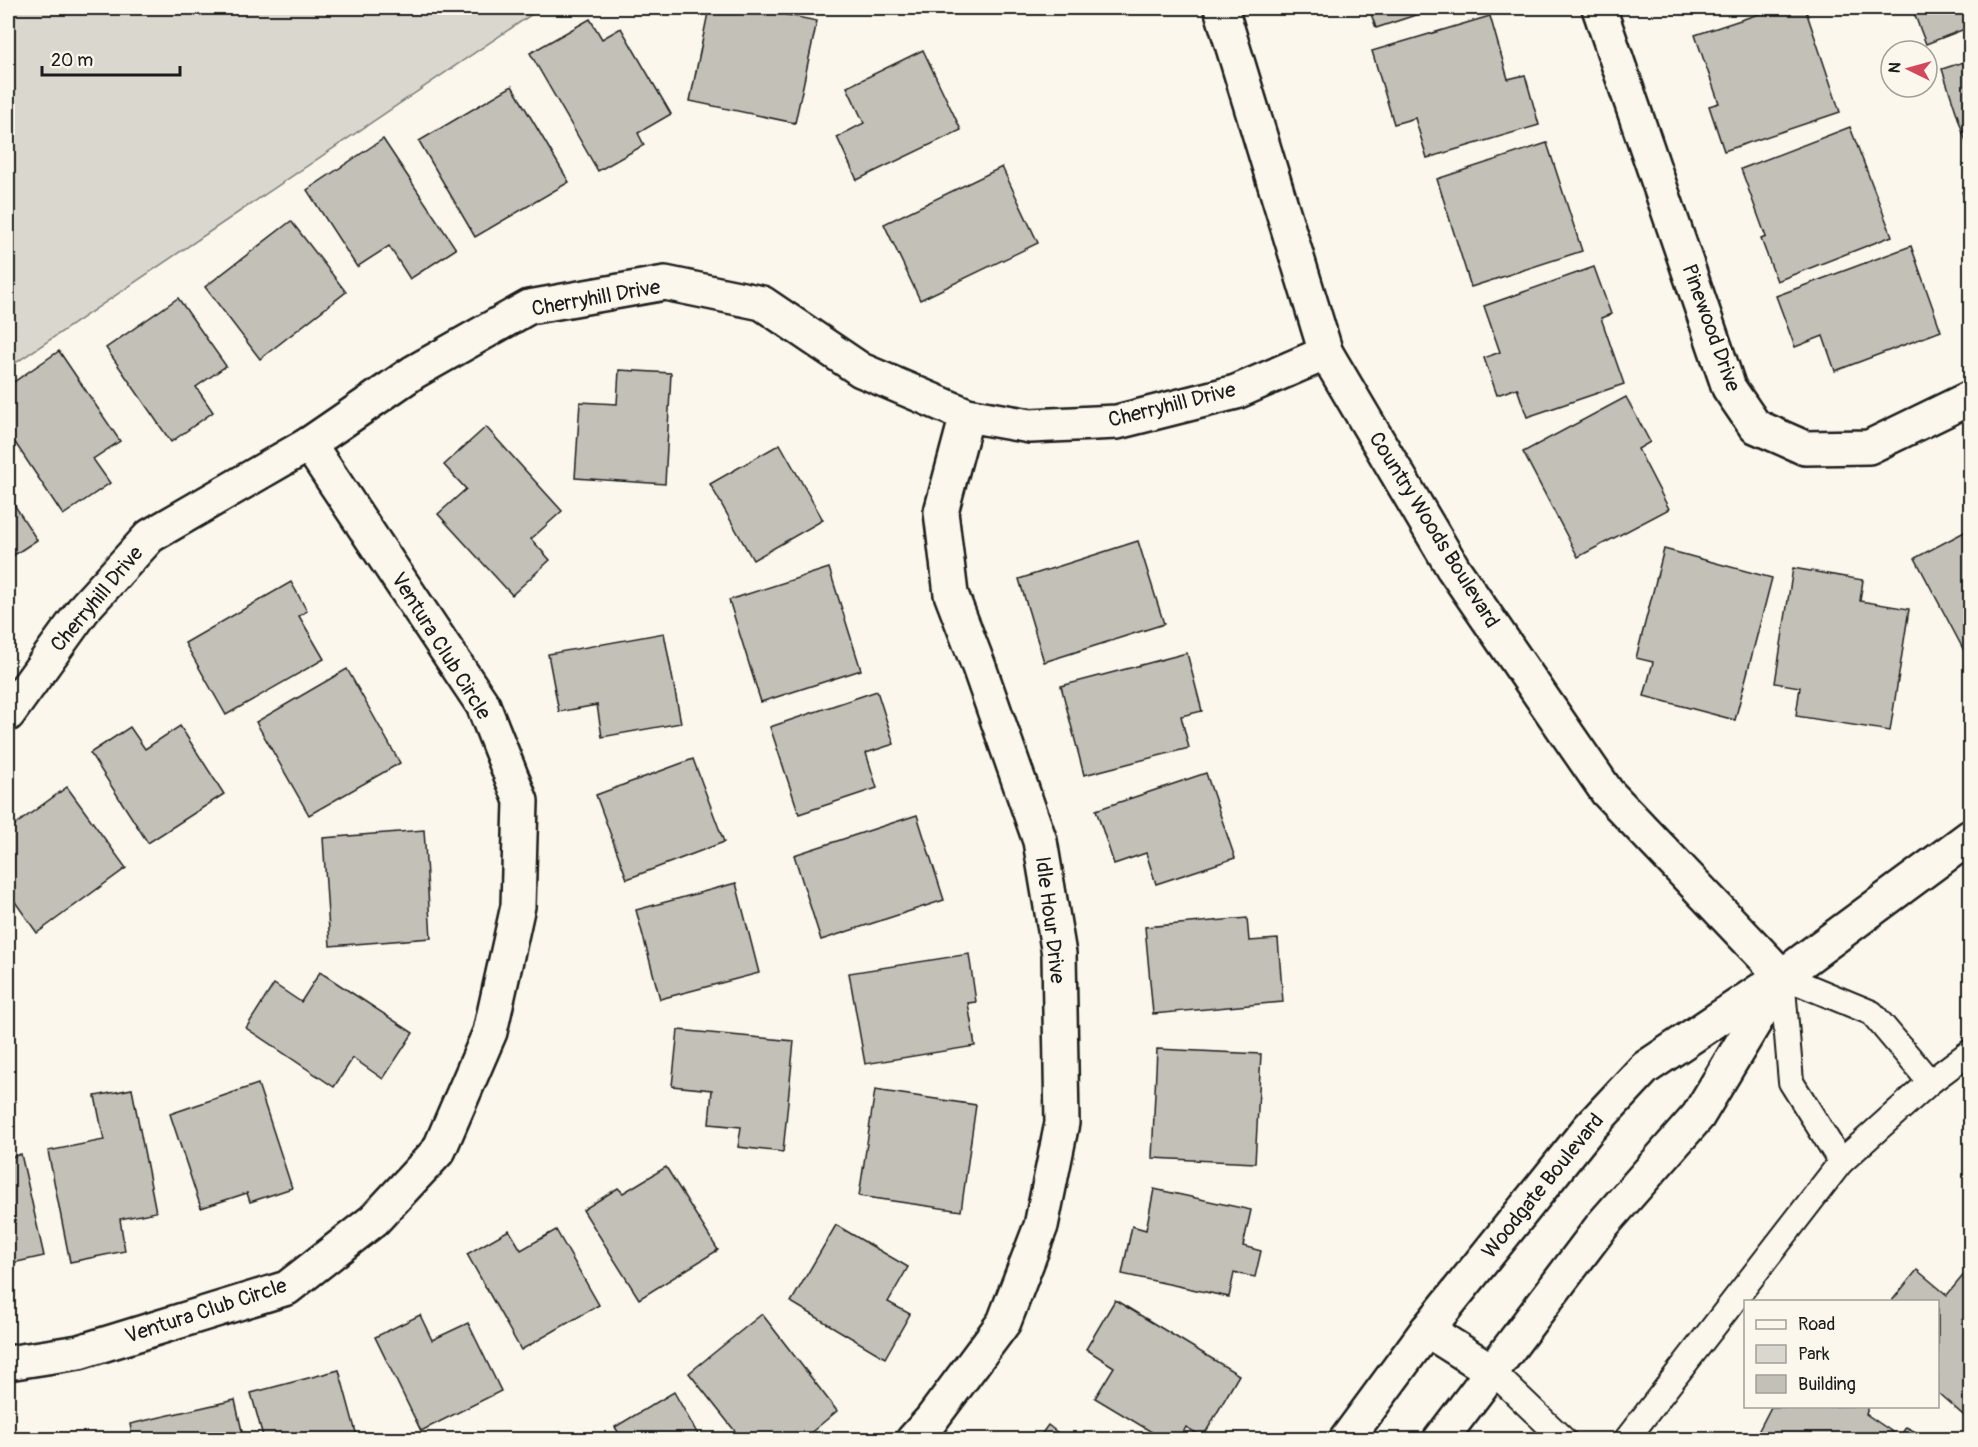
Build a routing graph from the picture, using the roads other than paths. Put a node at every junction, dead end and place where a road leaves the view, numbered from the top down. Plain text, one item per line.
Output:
1 (1221, 8) edge
2 (1599, 8) edge
3 (1326, 353) junction
4 (1971, 398) edge
5 (967, 415) junction
6 (309, 444) junction
7 (8, 714) edge
8 (1971, 837) edge
9 (1782, 976) junction
10 (1971, 1052) edge
11 (1930, 1082) junction
12 (1841, 1162) junction
13 (1427, 1330) junction
14 (8, 1363) edge
15 (1492, 1371) junction
16 (913, 1440) edge
17 (1346, 1440) edge
18 (1440, 1440) edge
19 (1564, 1440) edge
20 (1626, 1440) edge

1 - 3 street, Country Woods Boulevard
2 - 4 street, Pinewood Drive
3 - 5 street, Cherryhill Drive
3 - 9 street, Country Woods Boulevard
5 - 6 street, Cherryhill Drive
5 - 16 street, Idle Hour Drive
6 - 7 street, Cherryhill Drive
6 - 14 street, Ventura Club Circle
8 - 9 street, Woodgate Boulevard
9 - 11 lane
9 - 12 lane
9 - 13 street, Woodgate Boulevard
9 - 15 street, Woodgate Boulevard
10 - 11 lane
11 - 12 lane
12 - 20 lane
13 - 15 street
13 - 17 street, Woodgate Boulevard
15 - 18 street, Woodgate Boulevard
15 - 19 lane

